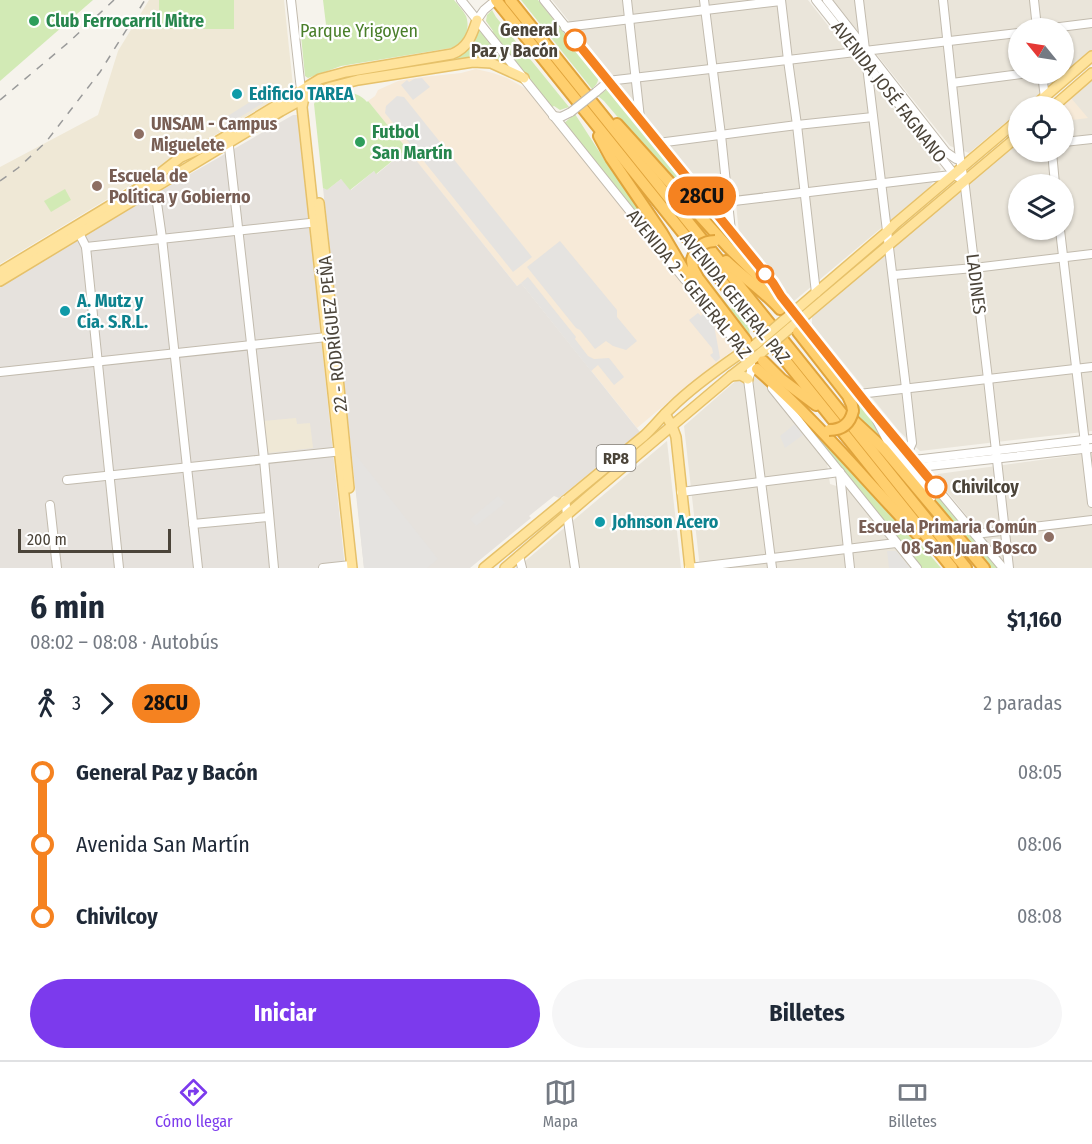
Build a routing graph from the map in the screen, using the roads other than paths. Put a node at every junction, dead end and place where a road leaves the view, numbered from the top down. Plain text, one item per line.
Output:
1 (291, 0) edge
2 (461, 0) edge
3 (510, 0) edge
4 (543, 0) edge
5 (627, 0) edge
6 (704, 0) edge
7 (816, 0) edge
8 (827, 0) edge
9 (859, 0) edge
10 (943, 0) edge
11 (1034, 0) edge
12 (781, 1) edge
13 (493, 2) edge
14 (706, 11) junction
15 (1036, 18) edge
16 (477, 20) junction
17 (630, 20) junction
18 (862, 23) junction
19 (1092, 23) edge
20 (1074, 25) edge
21 (565, 27) junction
22 (850, 29) junction
23 (1008, 34) edge
24 (947, 42) junction
25 (863, 51) junction
26 (1092, 56) edge
27 (788, 60) junction
28 (866, 62) junction
29 (712, 69) junction
30 (1092, 74) edge
31 (1008, 76) edge
32 (524, 78) junction
33 (636, 78) junction
34 (609, 81) junction
35 (952, 83) junction
36 (591, 94) junction
37 (1052, 96) edge
38 (1066, 96) edge
39 (302, 97) junction
40 (586, 112) junction
41 (553, 116) junction
42 (873, 117) junction
43 (640, 120) junction
44 (797, 125) junction
45 (1008, 128) edge
46 (721, 135) junction
47 (1092, 139) edge
48 (226, 140) junction
49 (1074, 141) edge
50 (658, 143) junction
51 (1008, 144) edge
52 (961, 163) junction
53 (954, 174) junction
54 (964, 181) junction
55 (881, 183) junction
56 (151, 186) junction
57 (803, 192) junction
58 (728, 202) junction
59 (709, 204) junction
60 (318, 223) junction
61 (238, 230) junction
62 (731, 232) junction
63 (888, 232) junction
64 (79, 233) junction
65 (698, 235) junction
66 (162, 238) junction
67 (1061, 240) edge
68 (889, 244) junction
69 (86, 247) junction
70 (728, 247) junction
71 (1092, 254) edge
72 (1063, 257) junction
73 (974, 267) junction
74 (0, 272) edge
75 (894, 274) junction
76 (0, 281) edge
77 (816, 293) junction
78 (781, 296) junction
79 (702, 301) junction
80 (780, 309) dead end
81 (797, 316) junction
82 (790, 327) junction
83 (327, 337) junction
84 (251, 344) junction
85 (175, 353) junction
86 (754, 354) junction
87 (98, 362) junction
88 (1092, 367) edge
89 (1076, 369) junction
90 (0, 372) edge
91 (731, 375) junction
92 (748, 379) junction
93 (988, 379) junction
94 (906, 388) junction
95 (859, 394) junction
96 (834, 403) junction
97 (870, 408) junction
98 (665, 414) junction
99 (672, 426) junction
100 (823, 428) junction
101 (1089, 439) edge
102 (850, 442) junction
103 (996, 449) junction
104 (1089, 449) edge
105 (342, 451) junction
106 (908, 452) junction
107 (264, 459) junction
108 (997, 459) junction
109 (914, 460) junction
110 (186, 467) junction
111 (920, 467) junction
112 (840, 472) junction
113 (110, 475) junction
114 (67, 480) dead end
115 (761, 482) junction
116 (681, 492) junction
117 (565, 500) junction
118 (1092, 503) edge
119 (50, 505) dead end
120 (567, 515) junction
121 (268, 517) junction
122 (1092, 520) edge
123 (193, 524) junction
124 (952, 528) junction
125 (1006, 531) junction
126 (975, 534) junction
127 (896, 543) junction
128 (848, 549) junction
129 (939, 551) junction
130 (519, 556) junction
131 (771, 558) junction
132 (354, 567) edge
133 (951, 567) edge
134 (57, 568) edge
135 (119, 568) edge
136 (198, 568) edge
137 (274, 568) edge
138 (323, 568) edge
139 (484, 568) edge
140 (506, 568) edge
141 (522, 568) edge
142 (575, 568) edge
143 (690, 568) edge
144 (772, 568) edge
145 (850, 568) edge
146 (917, 568) edge
147 (966, 568) edge
148 (984, 568) edge
149 (1003, 568) edge
150 (1009, 568) edge

1 - 39 street, 22 - RODRÍGUEZ PEÑA
2 - 16 street, AVENIDA 2 - GENERAL PAZ
3 - 36 highway, AVENIDA GENERAL PAZ
4 - 21 street, AVENIDA GENERAL PAZ
5 - 17 street
6 - 14 street
7 - 25 street, AVENIDA JOSÉ FAGNANO
8 - 22 street, AVENIDA JOSÉ FAGNANO
9 - 18 street
10 - 24 street, LADINES
11 - 15 street
12 - 14 street
12 - 27 street
13 - 16 street
13 - 40 highway, AVENIDA GENERAL PAZ
14 - 17 street
14 - 29 street
16 - 32 street, AVENIDA 2 - GENERAL PAZ
16 - 39 main road
17 - 21 street
17 - 33 street
18 - 22 street
18 - 25 street
19 - 20 street
21 - 34 street, AVENIDA GENERAL PAZ
22 - 25 street, AVENIDA JOSÉ FAGNANO
23 - 24 street
24 - 25 street
24 - 35 street, LADINES
25 - 27 street
25 - 28 street, AVENIDA JOSÉ FAGNANO
25 - 52 street, AVENIDA JOSÉ FAGNANO
26 - 37 main road
27 - 29 street
27 - 44 street
28 - 42 street
28 - 53 street, AVENIDA JOSÉ FAGNANO
29 - 33 street
29 - 46 street
30 - 38 main road
31 - 35 street
32 - 39 main road
32 - 41 street, AVENIDA 2 - GENERAL PAZ
33 - 34 street
33 - 43 street
34 - 36 street
34 - 43 street, AVENIDA GENERAL PAZ
35 - 52 street, LADINES
36 - 41 street, bridge
36 - 65 highway, AVENIDA GENERAL PAZ
36 - 70 highway
39 - 48 main road
39 - 60 main road, 22 - RODRÍGUEZ PEÑA
40 - 79 highway
40 - 102 highway, AVENIDA GENERAL PAZ
41 - 79 street, AVENIDA 2 - GENERAL PAZ
42 - 44 street
42 - 55 street
43 - 50 street, AVENIDA GENERAL PAZ
44 - 46 street
44 - 57 street
45 - 52 main road
46 - 50 street
46 - 58 street
47 - 49 street
48 - 56 main road
48 - 61 street
50 - 59 street, AVENIDA GENERAL PAZ
51 - 54 main road
52 - 53 main road
52 - 54 street, LADINES
53 - 54 street, AVENIDA JOSÉ FAGNANO
53 - 55 street
53 - 63 main road
54 - 68 main road
54 - 73 street, LADINES
55 - 57 street
55 - 63 street
56 - 64 main road
56 - 66 street
56 - 74 main road
57 - 58 street
57 - 77 street
58 - 59 street
58 - 62 street
59 - 62 street, AVENIDA GENERAL PAZ
60 - 61 street
60 - 83 main road, 22 - RODRÍGUEZ PEÑA
60 - 105 main road, 22 - RODRÍGUEZ PEÑA
61 - 66 street
61 - 84 street
62 - 78 street, AVENIDA GENERAL PAZ
63 - 68 street
63 - 77 main road
64 - 69 street
64 - 76 main road
65 - 80 highway
65 - 96 highway, AVENIDA GENERAL PAZ
66 - 69 street
66 - 85 street
67 - 72 street
68 - 75 street
68 - 81 main road
69 - 87 street
70 - 78 highway
70 - 86 highway, bridge
71 - 72 street
72 - 73 street
72 - 89 street
73 - 75 street
73 - 93 street, LADINES
75 - 94 street
77 - 81 main road
78 - 81 street, AVENIDA GENERAL PAZ
79 - 86 street, AVENIDA 2 - GENERAL PAZ
81 - 82 main road
81 - 95 street, AVENIDA GENERAL PAZ
82 - 86 main road, bridge
82 - 100 highway, bridge
83 - 84 street
83 - 105 main road, 22 - RODRÍGUEZ PEÑA
84 - 85 street
84 - 107 street
85 - 87 street
85 - 110 street
86 - 91 main road, RP8
86 - 92 street
86 - 98 main road, RP8
86 - 100 highway
86 - 102 highway
86 - 112 street, AVENIDA 2 - GENERAL PAZ
87 - 90 street
87 - 113 street
88 - 89 street
89 - 93 street
89 - 101 street
91 - 92 main road
91 - 99 main road, RP8
92 - 115 street
93 - 94 street
93 - 103 street, LADINES
94 - 95 street
94 - 106 street
95 - 97 street, AVENIDA GENERAL PAZ
96 - 124 highway
96 - 147 highway, AVENIDA GENERAL PAZ
97 - 106 street, AVENIDA GENERAL PAZ
97 - 124 street
98 - 99 main road
98 - 117 main road, RP8
99 - 116 main road
99 - 120 main road, RP8
100 - 129 highway
101 - 103 street
101 - 104 street
102 - 129 highway, AVENIDA GENERAL PAZ
103 - 108 street, LADINES
103 - 109 street
104 - 108 street
104 - 118 street
105 - 107 street
105 - 132 main road, 22 - RODRÍGUEZ PEÑA
106 - 109 street, AVENIDA GENERAL PAZ
107 - 110 street
107 - 121 street
108 - 111 street
108 - 125 street, LADINES
109 - 111 street, AVENIDA GENERAL PAZ
110 - 113 street
110 - 123 street
111 - 126 street, AVENIDA GENERAL PAZ
112 - 115 street
112 - 127 street, AVENIDA 2 - GENERAL PAZ
112 - 128 street
113 - 114 street
113 - 135 street
115 - 116 street
115 - 131 street
116 - 143 main road
117 - 120 street
117 - 139 main road, RP8
119 - 134 street
120 - 130 main road, RP8
120 - 142 street
121 - 123 street
121 - 137 street
122 - 125 street
123 - 136 street
124 - 148 highway
125 - 126 street
125 - 150 street, LADINES
126 - 149 street, AVENIDA GENERAL PAZ
127 - 128 street
127 - 146 street, AVENIDA 2 - GENERAL PAZ
128 - 131 street
128 - 145 street
129 - 133 highway, AVENIDA GENERAL PAZ
130 - 140 main road, RP8
130 - 141 street
131 - 143 street
131 - 144 street
132 - 138 street

